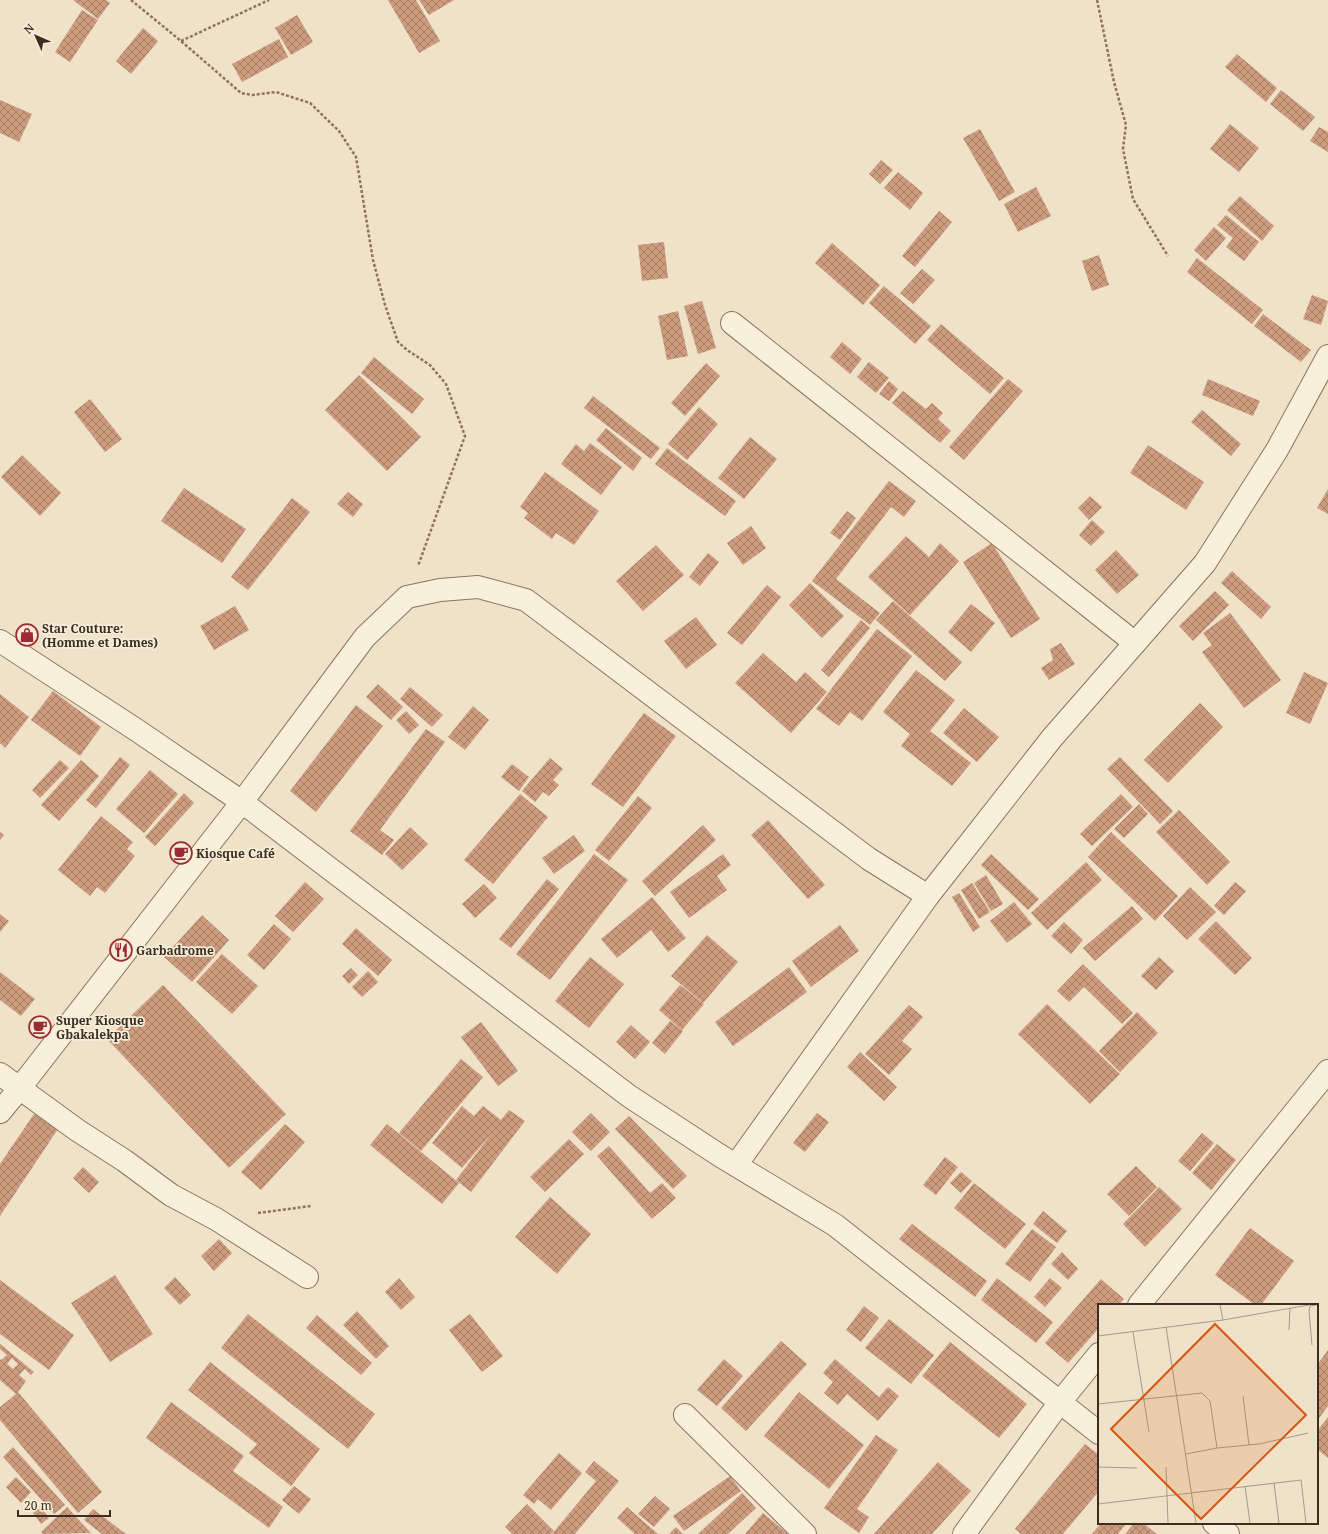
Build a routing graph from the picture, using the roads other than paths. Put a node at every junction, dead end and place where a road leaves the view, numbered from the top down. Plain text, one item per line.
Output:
1 (732, 323) dead end
2 (1328, 356) edge
3 (0, 641) edge
4 (1135, 643) junction
5 (242, 802) junction
6 (928, 896) junction
7 (1328, 1072) edge
8 (0, 1074) edge
9 (19, 1089) junction
10 (0, 1112) edge
11 (736, 1165) junction
12 (307, 1277) dead end
13 (1140, 1304) edge
14 (1098, 1355) edge
15 (1060, 1402) junction
16 (685, 1415) dead end
17 (1098, 1432) edge
18 (1215, 1524) edge
19 (805, 1534) edge
20 (964, 1534) edge
21 (1228, 1534) edge

1 - 4 street
2 - 4 street
3 - 5 street
4 - 6 street
5 - 6 street
5 - 9 street
5 - 11 street
6 - 11 street
7 - 13 street
8 - 9 street
9 - 10 street
9 - 12 street
11 - 15 street
14 - 15 street
15 - 17 street
15 - 20 street
16 - 19 street
18 - 21 street

